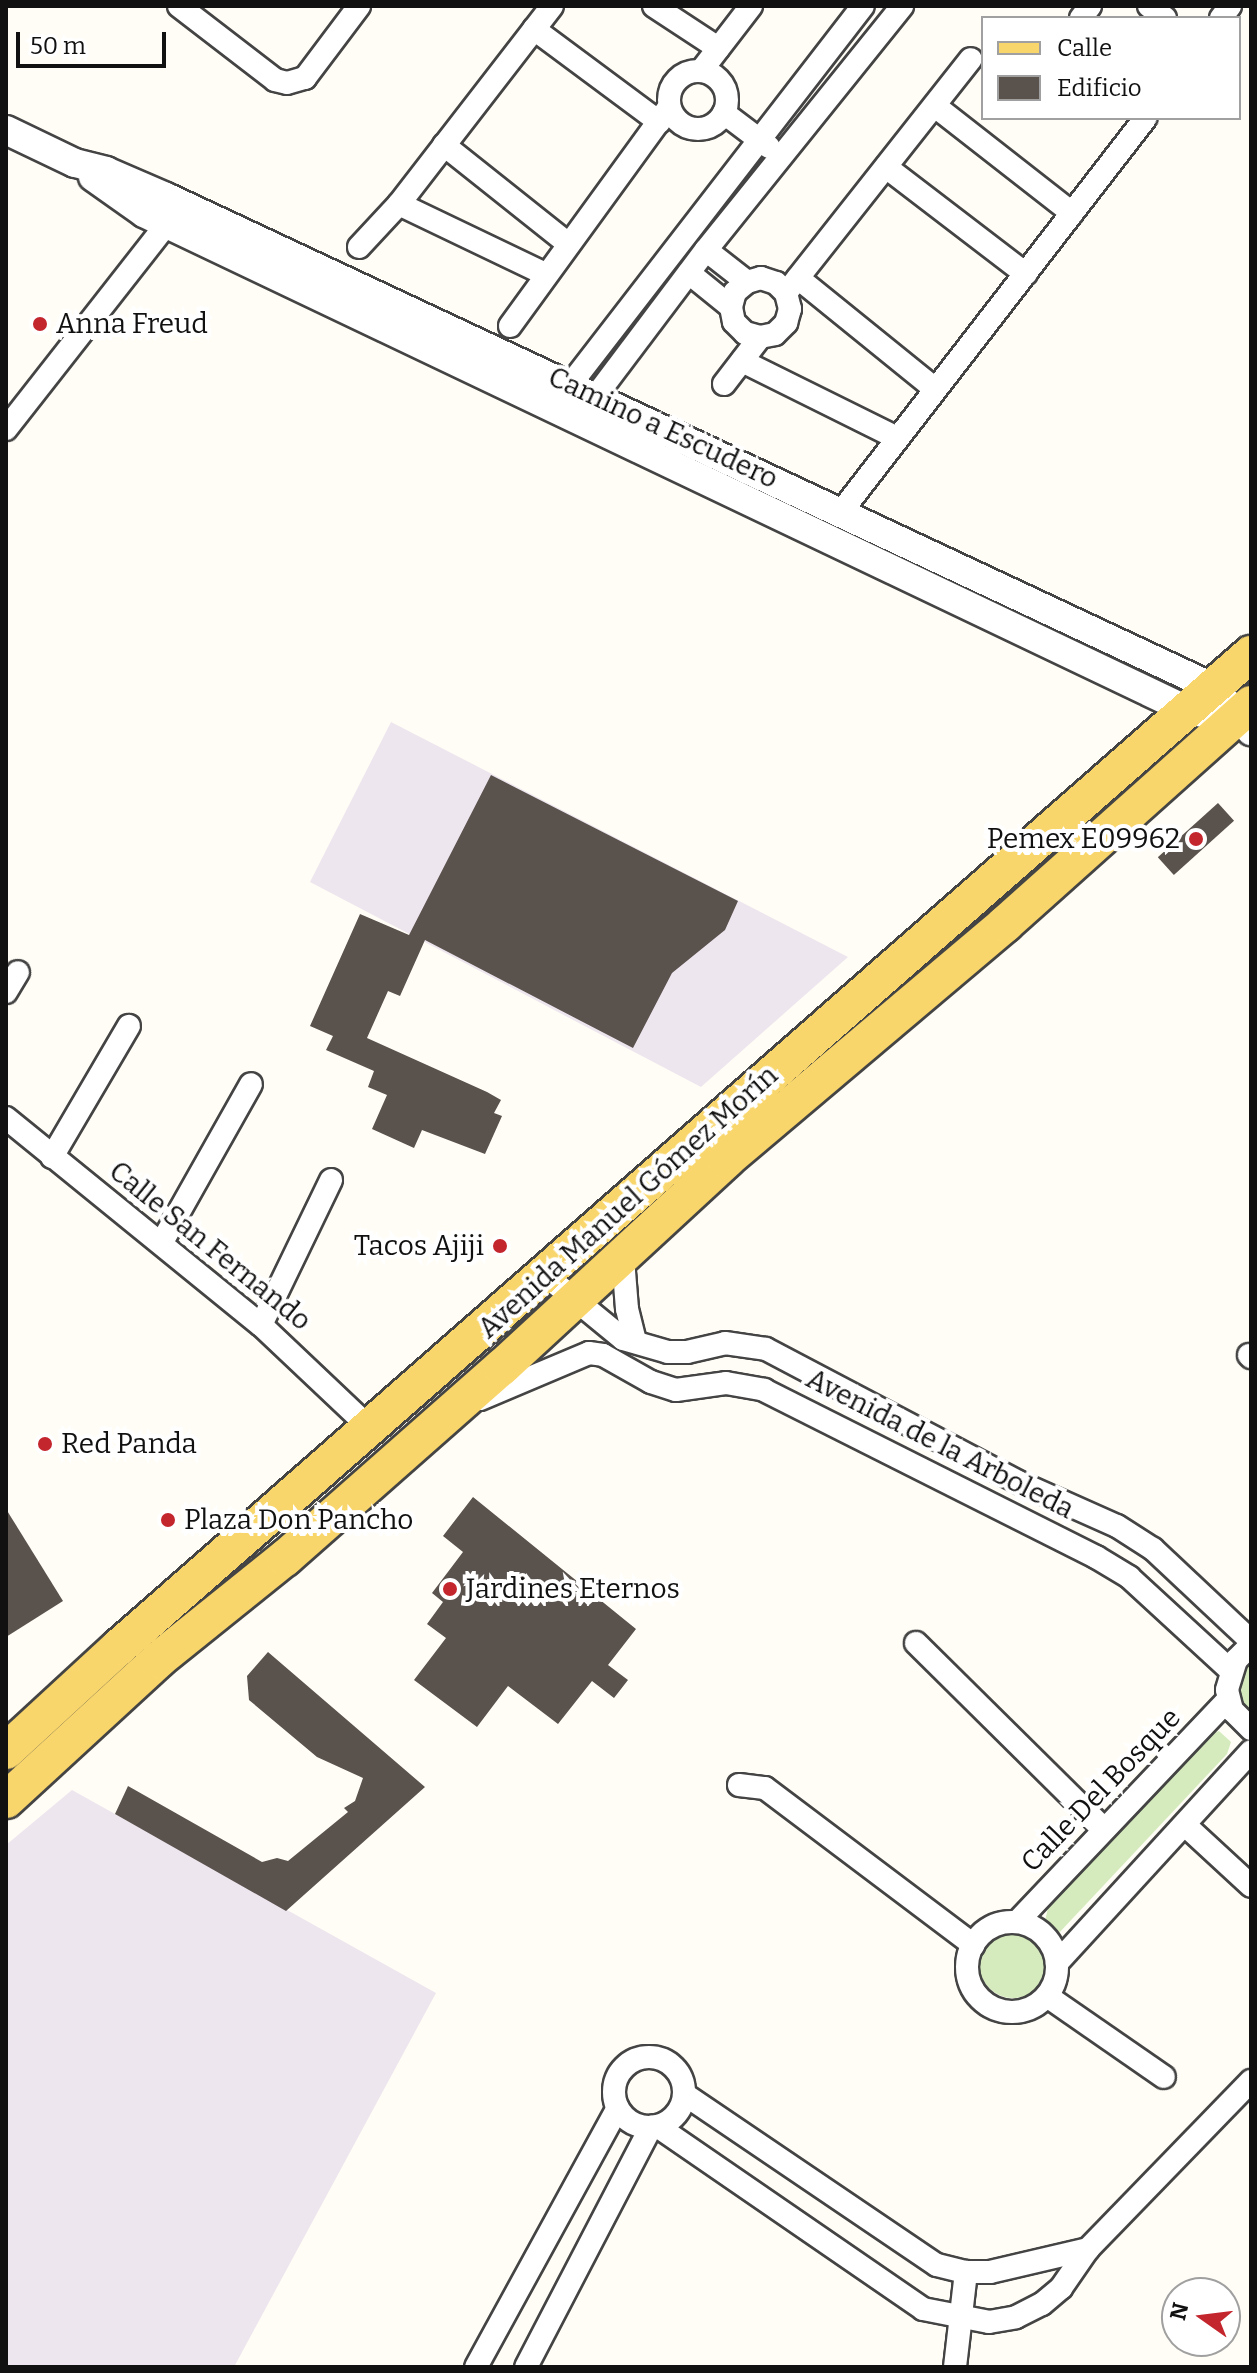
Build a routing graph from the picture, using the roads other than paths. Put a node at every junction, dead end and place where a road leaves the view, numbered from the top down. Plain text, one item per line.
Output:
1 (179, 6) edge
2 (359, 6) edge
3 (552, 6) edge
4 (654, 6) edge
5 (751, 6) edge
6 (863, 6) edge
7 (902, 6) edge
8 (534, 29) junction
9 (718, 48) junction
10 (971, 59) dead end
11 (701, 71) junction
12 (935, 106) junction
13 (664, 115) junction
14 (720, 118) junction
15 (1144, 120) edge
16 (6, 130) edge
17 (444, 145) junction
18 (755, 146) junction
19 (778, 162) junction
20 (886, 167) junction
21 (399, 204) junction
22 (1072, 213) junction
23 (175, 214) junction
24 (567, 243) junction
25 (678, 243) junction
26 (359, 247) dead end
27 (698, 260) junction
28 (545, 274) junction
29 (1026, 274) junction
30 (747, 282) junction
31 (792, 286) junction
32 (731, 307) junction
33 (510, 326) dead end
34 (760, 337) junction
35 (742, 361) junction
36 (724, 384) dead end
37 (934, 388) junction
38 (595, 396) junction
39 (567, 404) junction
40 (6, 429) edge
41 (897, 438) junction
42 (841, 512) junction
43 (1251, 654) edge
44 (1201, 700) junction
45 (1246, 718) edge
46 (18, 972) dead end
47 (6, 992) edge
48 (129, 1026) dead end
49 (251, 1084) dead end
50 (6, 1118) edge
51 (52, 1157) junction
52 (331, 1180) dead end
53 (162, 1242) junction
54 (623, 1259) junction
55 (544, 1274) junction
56 (577, 1299) junction
57 (261, 1325) junction
58 (629, 1339) junction
59 (589, 1353) junction
60 (812, 1375) junction
61 (796, 1406) junction
62 (455, 1409) junction
63 (369, 1427) junction
64 (1047, 1493) junction
65 (1029, 1521) junction
66 (916, 1643) dead end
67 (1251, 1643) edge
68 (1230, 1670) junction
69 (1228, 1700) junction
70 (1251, 1729) edge
71 (6, 1751) edge
72 (1251, 1751) edge
73 (739, 1785) dead end
74 (6, 1800) edge
75 (1185, 1825) junction
76 (1104, 1829) junction
77 (1251, 1886) edge
78 (1017, 1922) junction
79 (973, 1945) junction
80 (1057, 1963) junction
81 (1047, 1996) junction
82 (1164, 2077) dead end
83 (1251, 2081) edge
84 (684, 2094) junction
85 (618, 2108) junction
86 (654, 2127) junction
87 (1088, 2249) junction
88 (966, 2272) junction
89 (960, 2318) junction
90 (476, 2367) edge
91 (526, 2367) edge
92 (956, 2367) edge

1 - 2 street
3 - 8 street
4 - 9 street
5 - 9 street
6 - 18 street
7 - 19 street
8 - 13 street
8 - 17 street
9 - 11 street
10 - 12 street
11 - 13 street
11 - 14 street
12 - 20 street
12 - 22 street
13 - 14 street
13 - 24 street
14 - 18 street
15 - 22 street
16 - 23 street, Camino a Escudero
17 - 21 street
17 - 24 street
18 - 19 street
18 - 25 street
19 - 27 street
20 - 29 street
20 - 31 street
21 - 26 street
21 - 28 street
22 - 29 street
23 - 39 street, Camino a Escudero
23 - 40 street
24 - 28 street
25 - 27 street
25 - 39 street
27 - 30 street
27 - 32 street
27 - 38 street
28 - 33 street
29 - 37 street
30 - 31 street
30 - 32 street
31 - 34 street
31 - 37 street
32 - 34 street
34 - 35 street
35 - 36 street
35 - 41 street
37 - 41 street
38 - 39 street, Camino a Escudero
38 - 42 street, Camino a Escudero
39 - 44 street, Camino a Escudero
41 - 42 street
42 - 44 street, Camino a Escudero
43 - 44 main road, Avenida Manuel Gómez Morín
44 - 45 street, Camino a Escudero
44 - 55 main road, Avenida Manuel Gómez Morín
45 - 54 main road, Avenida Manuel Gómez Morín
46 - 47 street
48 - 51 street
49 - 53 street
50 - 51 street, Calle San Fernando
51 - 53 street, Calle San Fernando
52 - 57 street
53 - 57 street, Calle San Fernando
54 - 56 main road, Avenida Manuel Gómez Morín
54 - 58 street
55 - 56 street, Avenida de la Arboleda
55 - 63 main road, Avenida Manuel Gómez Morín
56 - 58 street, Avenida de la Arboleda
56 - 62 main road, Avenida Manuel Gómez Morín
57 - 63 street, Calle San Fernando
58 - 59 street
58 - 60 street, Avenida de la Arboleda
59 - 61 street, Avenida de la Arboleda
59 - 62 street
60 - 61 street
60 - 64 street, Avenida de la Arboleda
61 - 65 street, Avenida de la Arboleda
62 - 74 main road, Avenida Manuel Gómez Morín
63 - 71 main road, Avenida Manuel Gómez Morín
64 - 65 street
64 - 67 street, Avenida de la Arboleda
65 - 68 street, Avenida de la Arboleda
66 - 76 street
67 - 68 street
68 - 69 street
69 - 70 street
69 - 76 street, Calle Del Bosque
72 - 75 street
73 - 79 street
75 - 77 street
75 - 80 street
76 - 78 street, Calle Del Bosque
78 - 79 street
78 - 80 street
79 - 81 street
80 - 81 street
81 - 82 street
83 - 87 street
84 - 85 street
84 - 86 street
84 - 88 street
85 - 86 street
85 - 90 street
86 - 89 street
86 - 91 street
87 - 88 street
87 - 89 street
88 - 89 street
89 - 92 street

